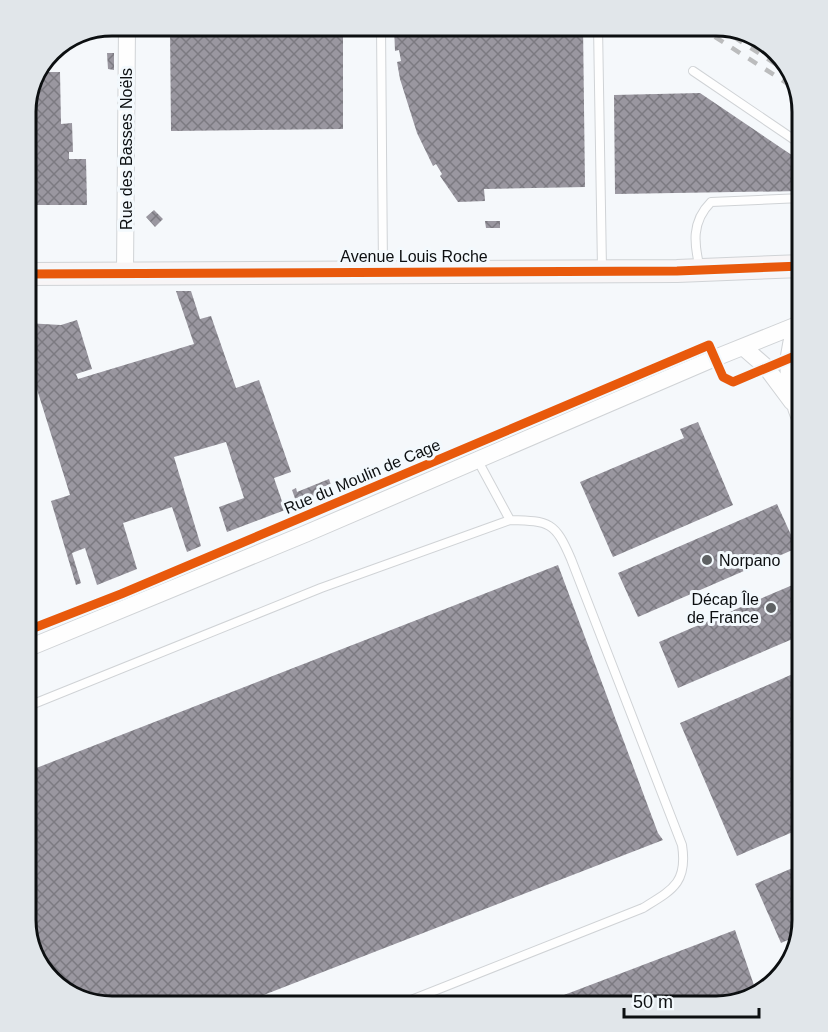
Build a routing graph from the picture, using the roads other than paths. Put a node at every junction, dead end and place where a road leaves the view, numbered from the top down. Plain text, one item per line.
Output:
1 (127, 36) edge
2 (381, 36) edge
3 (597, 36) edge
4 (693, 71) dead end
5 (792, 138) edge
6 (792, 198) edge
7 (792, 266) edge
8 (602, 270) junction
9 (700, 270) junction
10 (125, 272) junction
11 (383, 272) junction
12 (36, 274) edge
13 (792, 325) edge
14 (792, 345) edge
15 (743, 347) junction
16 (792, 392) edge
17 (792, 402) edge
18 (478, 461) junction
19 (510, 520) junction
20 (36, 645) edge
21 (36, 703) edge
22 (421, 996) edge

1 - 10 street, Rue des Basses Noëls
2 - 11 lane
3 - 8 lane
4 - 5 lane
6 - 9 lane
7 - 9 main road, Avenue Louis Roche
8 - 9 main road, Avenue Louis Roche
8 - 11 main road, Avenue Louis Roche
10 - 11 main road, Avenue Louis Roche
10 - 12 main road, Avenue Louis Roche
13 - 15 street, Rue du Moulin de Cage
14 - 16 street
15 - 17 street
15 - 18 street, Rue du Moulin de Cage
18 - 19 lane
18 - 20 street, Rue du Moulin de Cage
19 - 21 lane
19 - 22 lane

